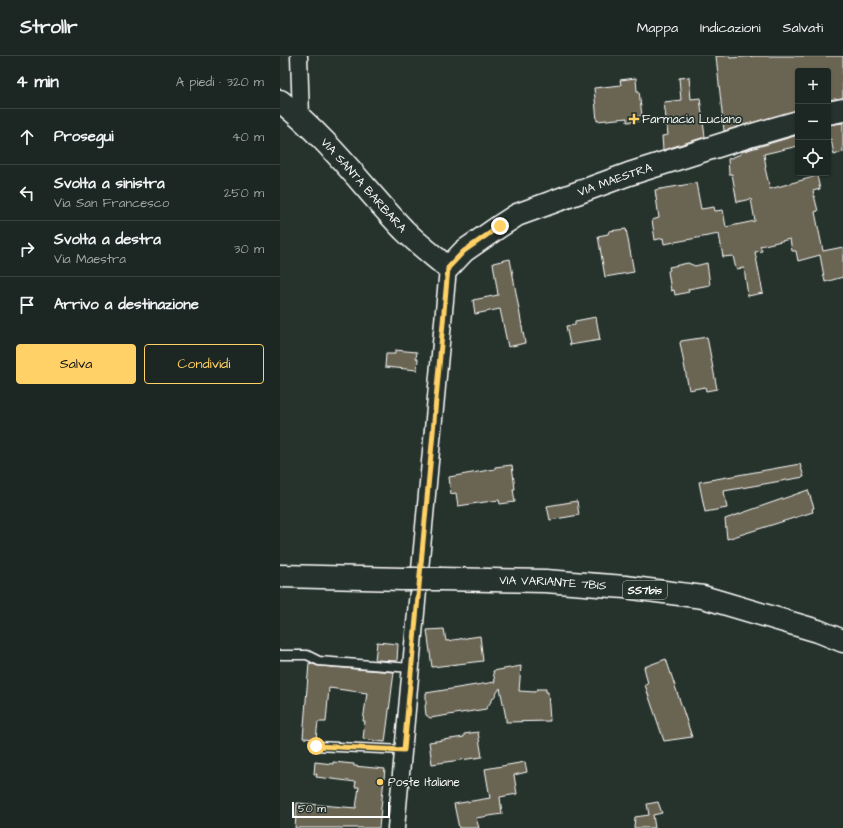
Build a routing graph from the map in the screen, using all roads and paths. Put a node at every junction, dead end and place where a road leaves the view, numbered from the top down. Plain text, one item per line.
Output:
1 (299, 56) edge
2 (280, 101) edge
3 (843, 110) edge
4 (831, 112) edge
5 (301, 117) junction
6 (795, 123) edge
7 (448, 268) junction
8 (280, 576) edge
9 (843, 641) edge
10 (280, 655) edge
11 (411, 668) junction
12 (316, 746) dead end
13 (404, 750) junction
14 (396, 828) edge

1 - 5 street
2 - 5 street, VIA SANTA BARBARA
3 - 4 street
5 - 7 street, VIA SANTA BARBARA
6 - 7 street, VIA MAESTRA
7 - 11 street
8 - 9 street, VIA VARIANTE 7BIS / SS7bis, bridge
10 - 11 lane
11 - 13 street
12 - 13 lane
13 - 14 street

